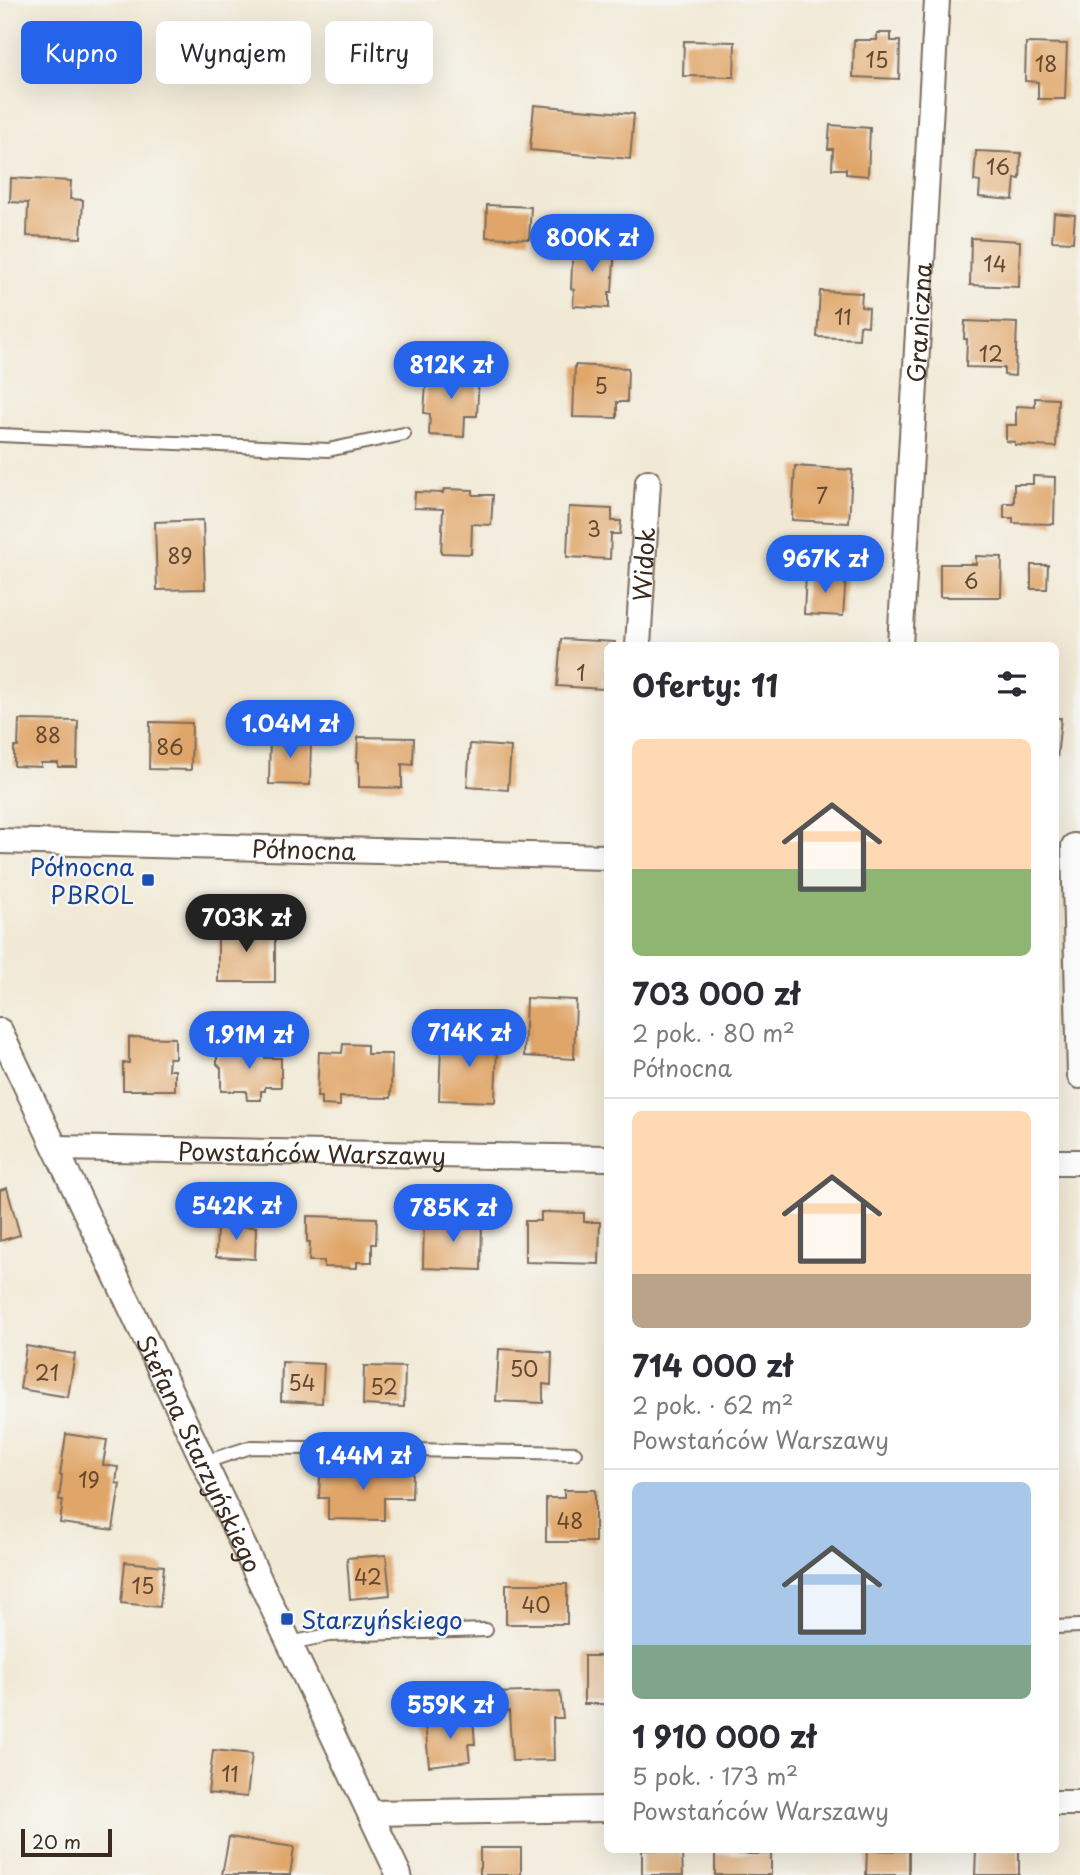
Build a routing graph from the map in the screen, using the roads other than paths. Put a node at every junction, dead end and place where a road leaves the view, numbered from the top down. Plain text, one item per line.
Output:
1 (937, 0) edge
2 (404, 434) dead end
3 (0, 435) edge
4 (648, 482) dead end
5 (638, 642) edge
6 (900, 642) edge
7 (0, 841) edge
8 (1070, 846) edge
9 (604, 857) edge
10 (0, 1031) edge
11 (1080, 1076) edge
12 (56, 1148) junction
13 (604, 1158) edge
14 (1059, 1162) edge
15 (1080, 1162) edge
16 (575, 1453) dead end
17 (205, 1462) junction
18 (1080, 1626) edge
19 (1059, 1627) edge
20 (486, 1630) dead end
21 (290, 1643) junction
22 (1080, 1802) edge
23 (1059, 1803) edge
24 (604, 1809) edge
25 (370, 1813) junction
26 (399, 1875) edge

1 - 6 street, Graniczna
2 - 3 lane
4 - 5 street, Widok
7 - 9 street, Północna
8 - 11 street
10 - 12 street, Stefana Starzyńskiego
12 - 13 street, Powstańców Warszawy
12 - 17 street, Stefana Starzyńskiego
14 - 15 street
16 - 17 lane
17 - 21 street, Stefana Starzyńskiego
18 - 19 lane
20 - 21 lane
21 - 25 street, Stefana Starzyńskiego
22 - 23 street
24 - 25 street
25 - 26 street, Stefana Starzyńskiego

